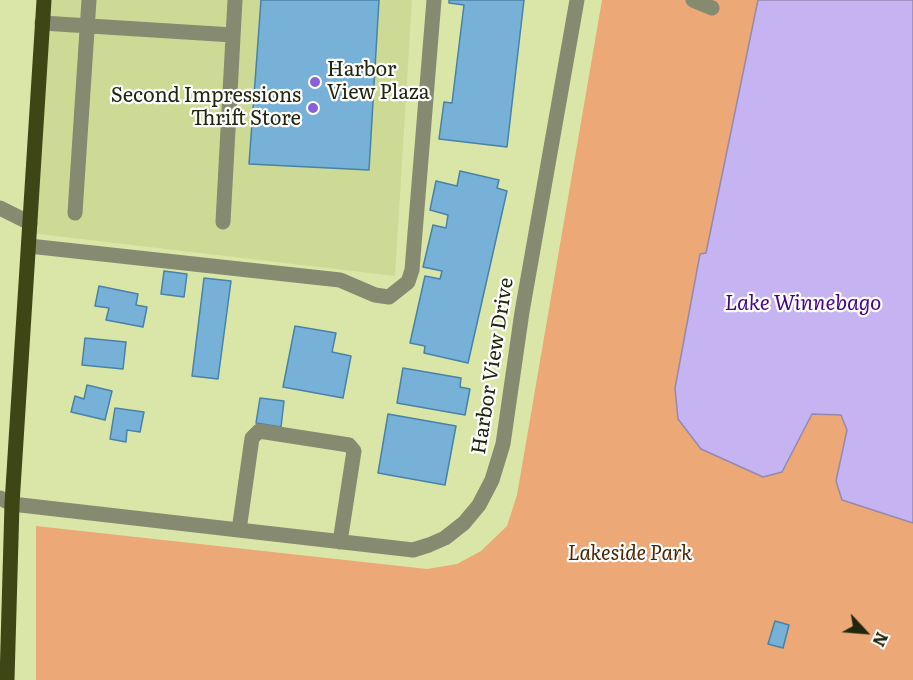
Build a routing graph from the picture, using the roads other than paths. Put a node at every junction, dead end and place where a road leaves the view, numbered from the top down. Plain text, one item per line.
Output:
1 (44, 0) edge
2 (89, 0) edge
3 (235, 0) edge
4 (434, 0) edge
5 (577, 0) edge
6 (693, 0) edge
7 (712, 8) dead end
8 (42, 23) junction
9 (88, 26) junction
10 (233, 35) junction
11 (0, 208) edge
12 (75, 213) dead end
13 (223, 222) dead end
14 (30, 223) junction
15 (29, 246) junction
16 (6, 501) edge
17 (239, 530) junction
18 (340, 542) junction
19 (8, 680) edge

1 - 8 main road
2 - 9 street
3 - 10 street
4 - 15 street
5 - 18 street, Harbor View Drive
6 - 7 street
8 - 9 street
8 - 14 main road
9 - 10 street
9 - 12 street
10 - 13 street
11 - 14 street
14 - 15 main road
15 - 16 main road
16 - 17 street, Harbor View Drive
16 - 19 main road
17 - 18 street, Harbor View Drive
17 - 18 street

